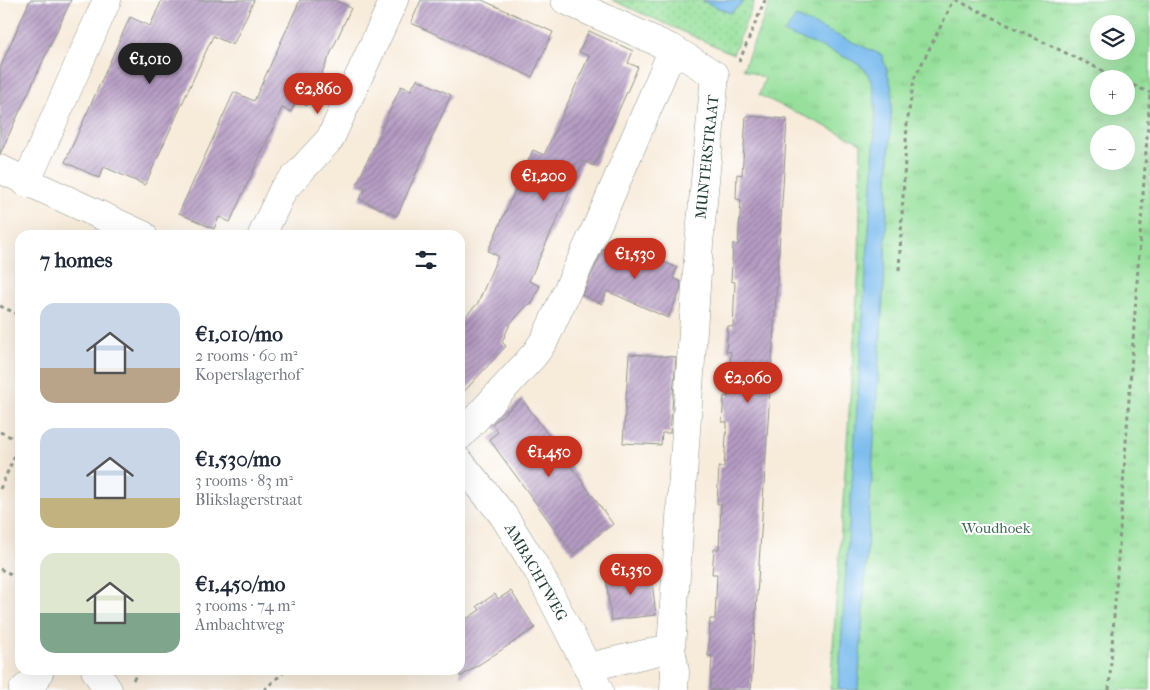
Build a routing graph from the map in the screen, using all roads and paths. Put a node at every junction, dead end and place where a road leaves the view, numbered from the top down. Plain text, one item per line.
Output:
1 (107, 0) edge
2 (394, 0) edge
3 (565, 0) edge
4 (765, 0) edge
5 (955, 0) edge
6 (673, 49) junction
7 (1101, 70) edge
8 (725, 77) junction
9 (1135, 86) edge
10 (1150, 93) edge
11 (0, 169) edge
12 (26, 183) junction
13 (132, 230) edge
14 (264, 230) edge
15 (899, 270) dead end
16 (0, 306) edge
17 (15, 313) edge
18 (465, 431) edge
19 (0, 432) edge
20 (15, 440) edge
21 (15, 454) edge
22 (465, 468) edge
23 (0, 489) edge
24 (0, 569) edge
25 (15, 576) edge
26 (671, 648) junction
27 (38, 675) edge
28 (103, 675) edge
29 (134, 675) edge
30 (280, 675) edge
31 (594, 678) edge
32 (120, 686) edge
33 (23, 690) edge
34 (264, 690) edge
35 (674, 690) edge
36 (1109, 690) edge

1 - 12 street
2 - 14 street
3 - 6 street, MUNTERSTRAAT
4 - 8 path
5 - 7 path
5 - 15 path
6 - 8 street, MUNTERSTRAAT
6 - 18 street
8 - 26 street, MUNTERSTRAAT
9 - 10 path
10 - 36 path
11 - 12 street
12 - 13 street
16 - 17 path
19 - 20 path
21 - 23 path
22 - 31 street, AMBACHTWEG
24 - 25 path
26 - 31 street
26 - 35 street, MUNTERSTRAAT
27 - 33 street
28 - 32 street
29 - 32 path
30 - 34 path

